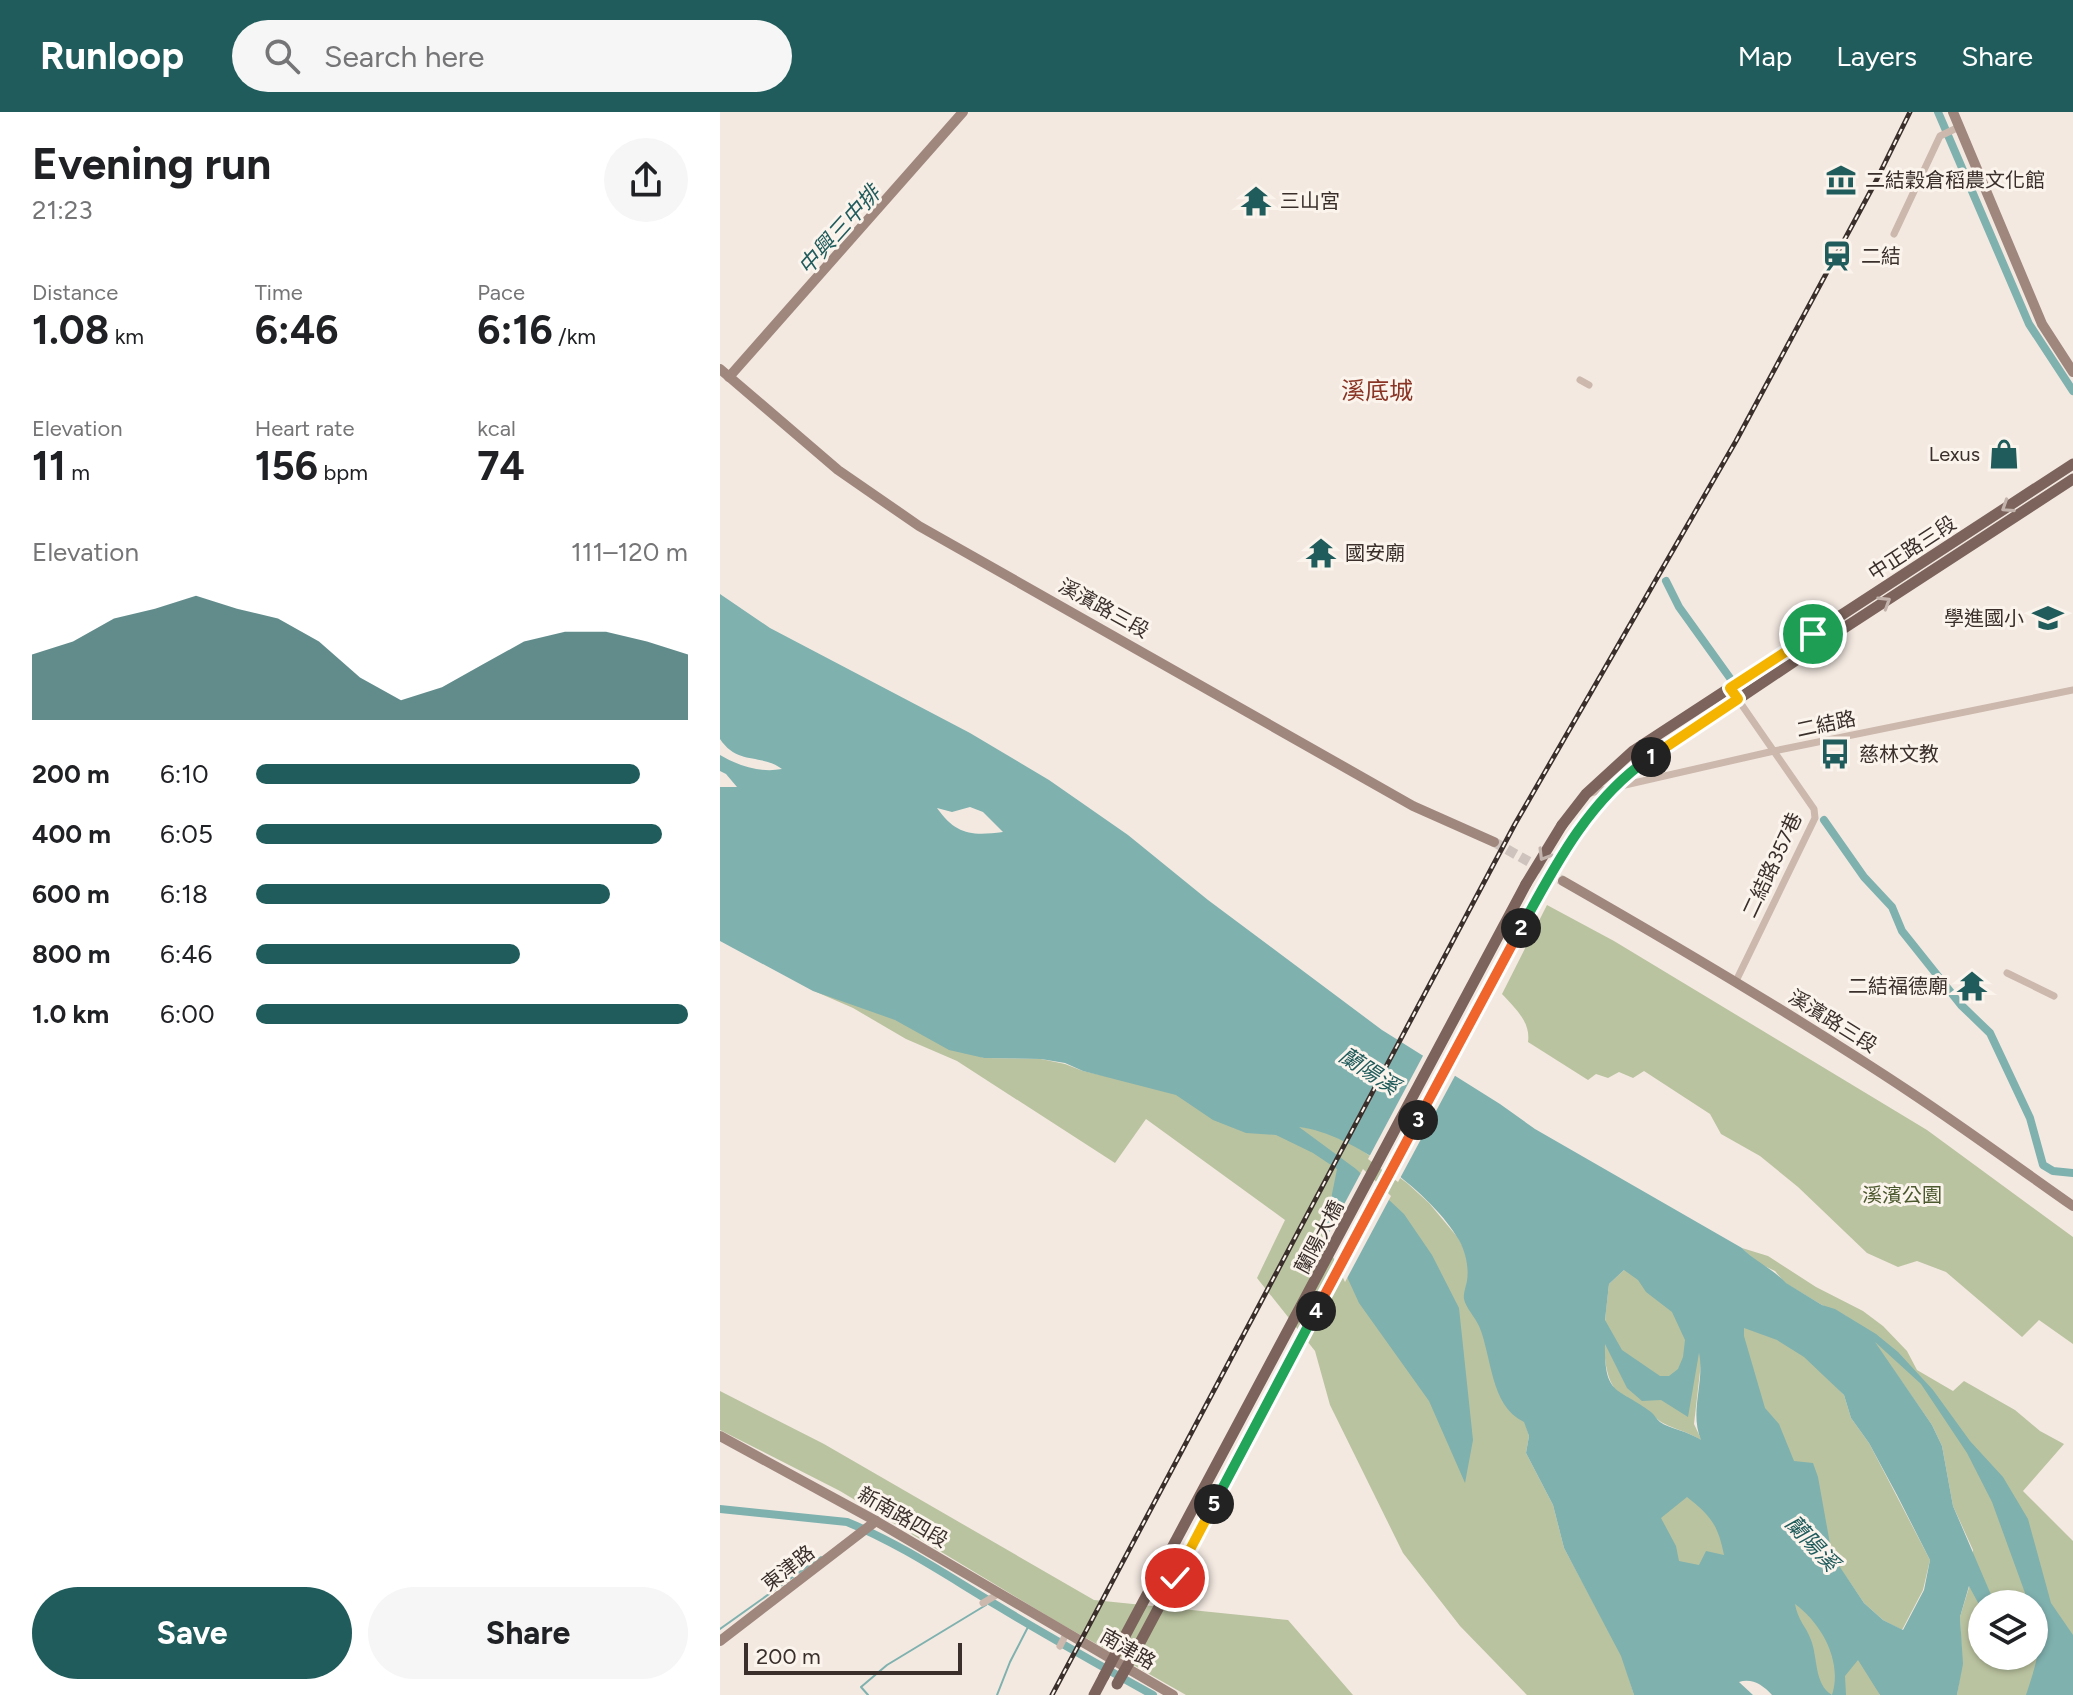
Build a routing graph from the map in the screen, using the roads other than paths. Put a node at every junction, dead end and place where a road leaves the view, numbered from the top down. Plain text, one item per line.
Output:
1 (963, 112) edge
2 (1953, 112) edge
3 (1959, 127) junction
4 (1894, 234) dead end
5 (2073, 372) edge
6 (724, 373) edge
7 (1580, 380) dead end
8 (1589, 385) dead end
9 (2073, 464) edge
10 (2073, 479) edge
11 (1982, 523) junction
12 (1990, 534) junction
13 (1730, 688) junction
14 (2073, 690) edge
15 (1738, 699) junction
16 (1774, 751) junction
17 (1612, 787) junction
18 (1586, 794) junction
19 (1494, 842) tunnel mouth
20 (1563, 881) tunnel mouth
21 (1526, 884) joint
22 (1540, 893) joint
23 (2007, 973) dead end
24 (1736, 981) junction
25 (2054, 996) dead end
26 (2073, 1206) edge
27 (720, 1436) edge
28 (868, 1528) junction
29 (994, 1596) junction
30 (983, 1603) dead end
31 (1063, 1640) joint
32 (720, 1641) edge
33 (1114, 1689) edge
34 (1094, 1695) edge
35 (1173, 1695) edge

1 - 6 street
2 - 3 street
3 - 4 street
3 - 5 street
6 - 19 street, 溪濱路三段
7 - 8 street
9 -> 11 main road, 中正路三段
10 - 12 main road, 中正路三段
11 - 12 main road
11 - 13 main road, 中正路三段
15 -> 12 main road, 中正路三段
13 - 15 street, 二結路357巷
13 - 18 main road, 中正路三段
14 - 16 street, 二結路
15 - 16 street, 二結路357巷
15 - 17 main road, 中正路三段
16 - 17 street, 二結路
16 - 24 street, 二結路357巷
17 - 18 street, 二結路
17 - 22 main road, 中正路三段, bridge
18 -> 21 main road, 中正路三段, bridge
20 - 24 street, 溪濱路三段
21 - 34 main road, 蘭陽大橋, bridge
22 - 33 main road, 蘭陽大橋, bridge
23 - 25 street
24 - 26 street, 溪濱路三段
27 - 28 street, 新南路四段
28 - 29 street, 新南路四段
28 - 32 street, 東津路
29 - 30 street
29 - 31 street, 新南路四段
31 - 35 street, 南津路

